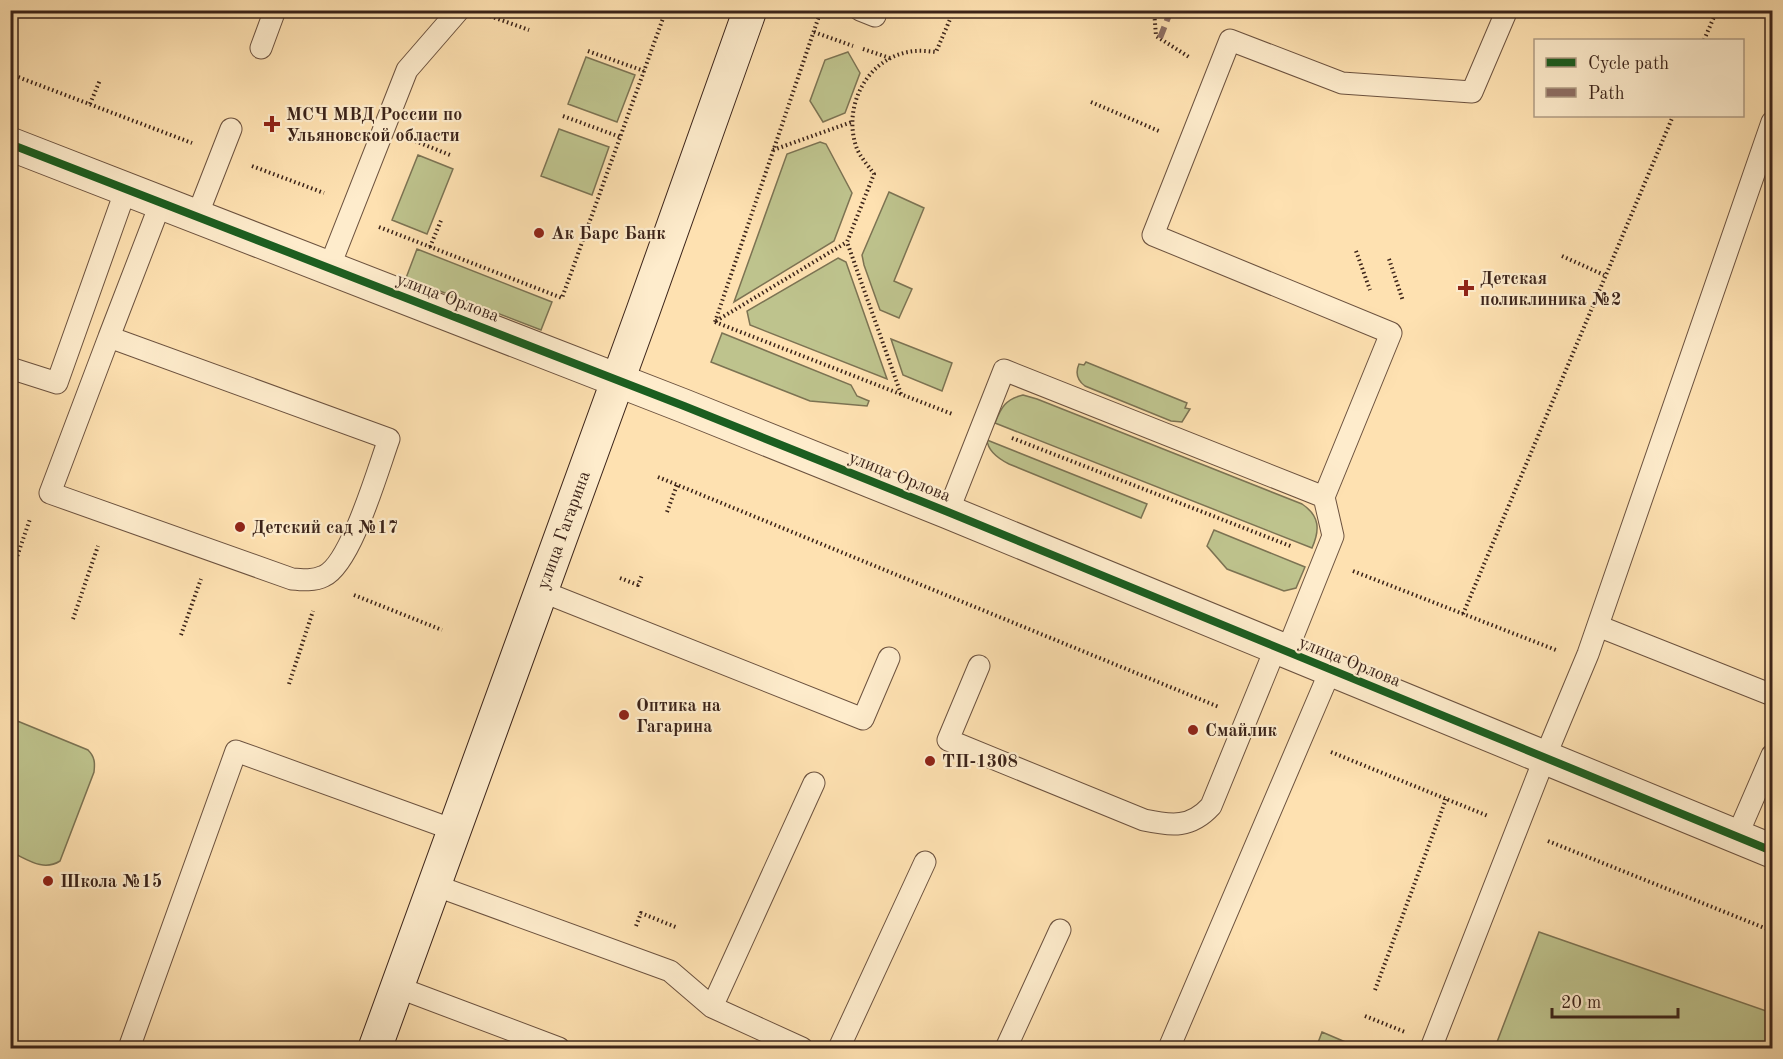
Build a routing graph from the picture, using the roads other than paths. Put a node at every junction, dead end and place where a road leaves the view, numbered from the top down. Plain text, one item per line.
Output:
1 (276, 10) edge
2 (459, 10) edge
3 (750, 10) edge
4 (1508, 10) edge
5 (261, 48) dead end
6 (1772, 127) edge
7 (231, 129) dead end
8 (10, 144) edge
9 (126, 189) junction
10 (161, 202) junction
11 (196, 216) junction
12 (329, 268) junction
13 (109, 337) junction
14 (10, 368) edge
15 (618, 380) junction
16 (1324, 497) junction
17 (948, 512) junction
18 (541, 591) junction
19 (1598, 626) junction
20 (1281, 649) junction
21 (889, 658) dead end
22 (979, 666) dead end
23 (1331, 669) junction
24 (1773, 695) edge
25 (1773, 755) edge
26 (1545, 758) junction
27 (814, 783) dead end
28 (454, 830) junction
29 (1737, 836) junction
30 (1773, 851) edge
31 (925, 862) dead end
32 (434, 885) junction
33 (1060, 930) dead end
34 (397, 987) junction
35 (712, 1007) junction
36 (1432, 1046) edge
37 (129, 1048) edge
38 (375, 1048) edge
39 (559, 1048) edge
40 (802, 1048) edge
41 (838, 1048) edge
42 (1006, 1048) edge
43 (1169, 1048) edge

1 - 5 lane
2 - 12 lane
3 - 15 street, улица Гагарина
4 - 16 lane
6 - 19 lane
7 - 11 lane
8 - 9 street, улица Орлова
9 - 10 street, улица Орлова
9 - 14 lane
10 - 11 street, улица Орлова
10 - 13 lane
11 - 12 street, улица Орлова
12 - 15 street, улица Орлова
13 - 13 lane
15 - 17 street, улица Орлова
15 - 18 street, улица Гагарина
16 - 17 lane
16 - 20 lane
17 - 20 street, улица Орлова
18 - 21 lane
18 - 28 street, улица Гагарина
19 - 24 lane
19 - 26 lane
20 - 22 lane
20 - 23 street, улица Орлова
23 - 26 street, улица Орлова
23 - 43 lane
25 - 29 lane
26 - 29 street, улица Орлова
26 - 36 lane
27 - 35 lane
28 - 32 street, улица Гагарина
28 - 37 lane
29 - 30 street, улица Орлова
31 - 41 lane
32 - 34 street, улица Гагарина
32 - 35 lane
33 - 42 lane
34 - 38 street, улица Гагарина
34 - 39 lane
35 - 40 lane

